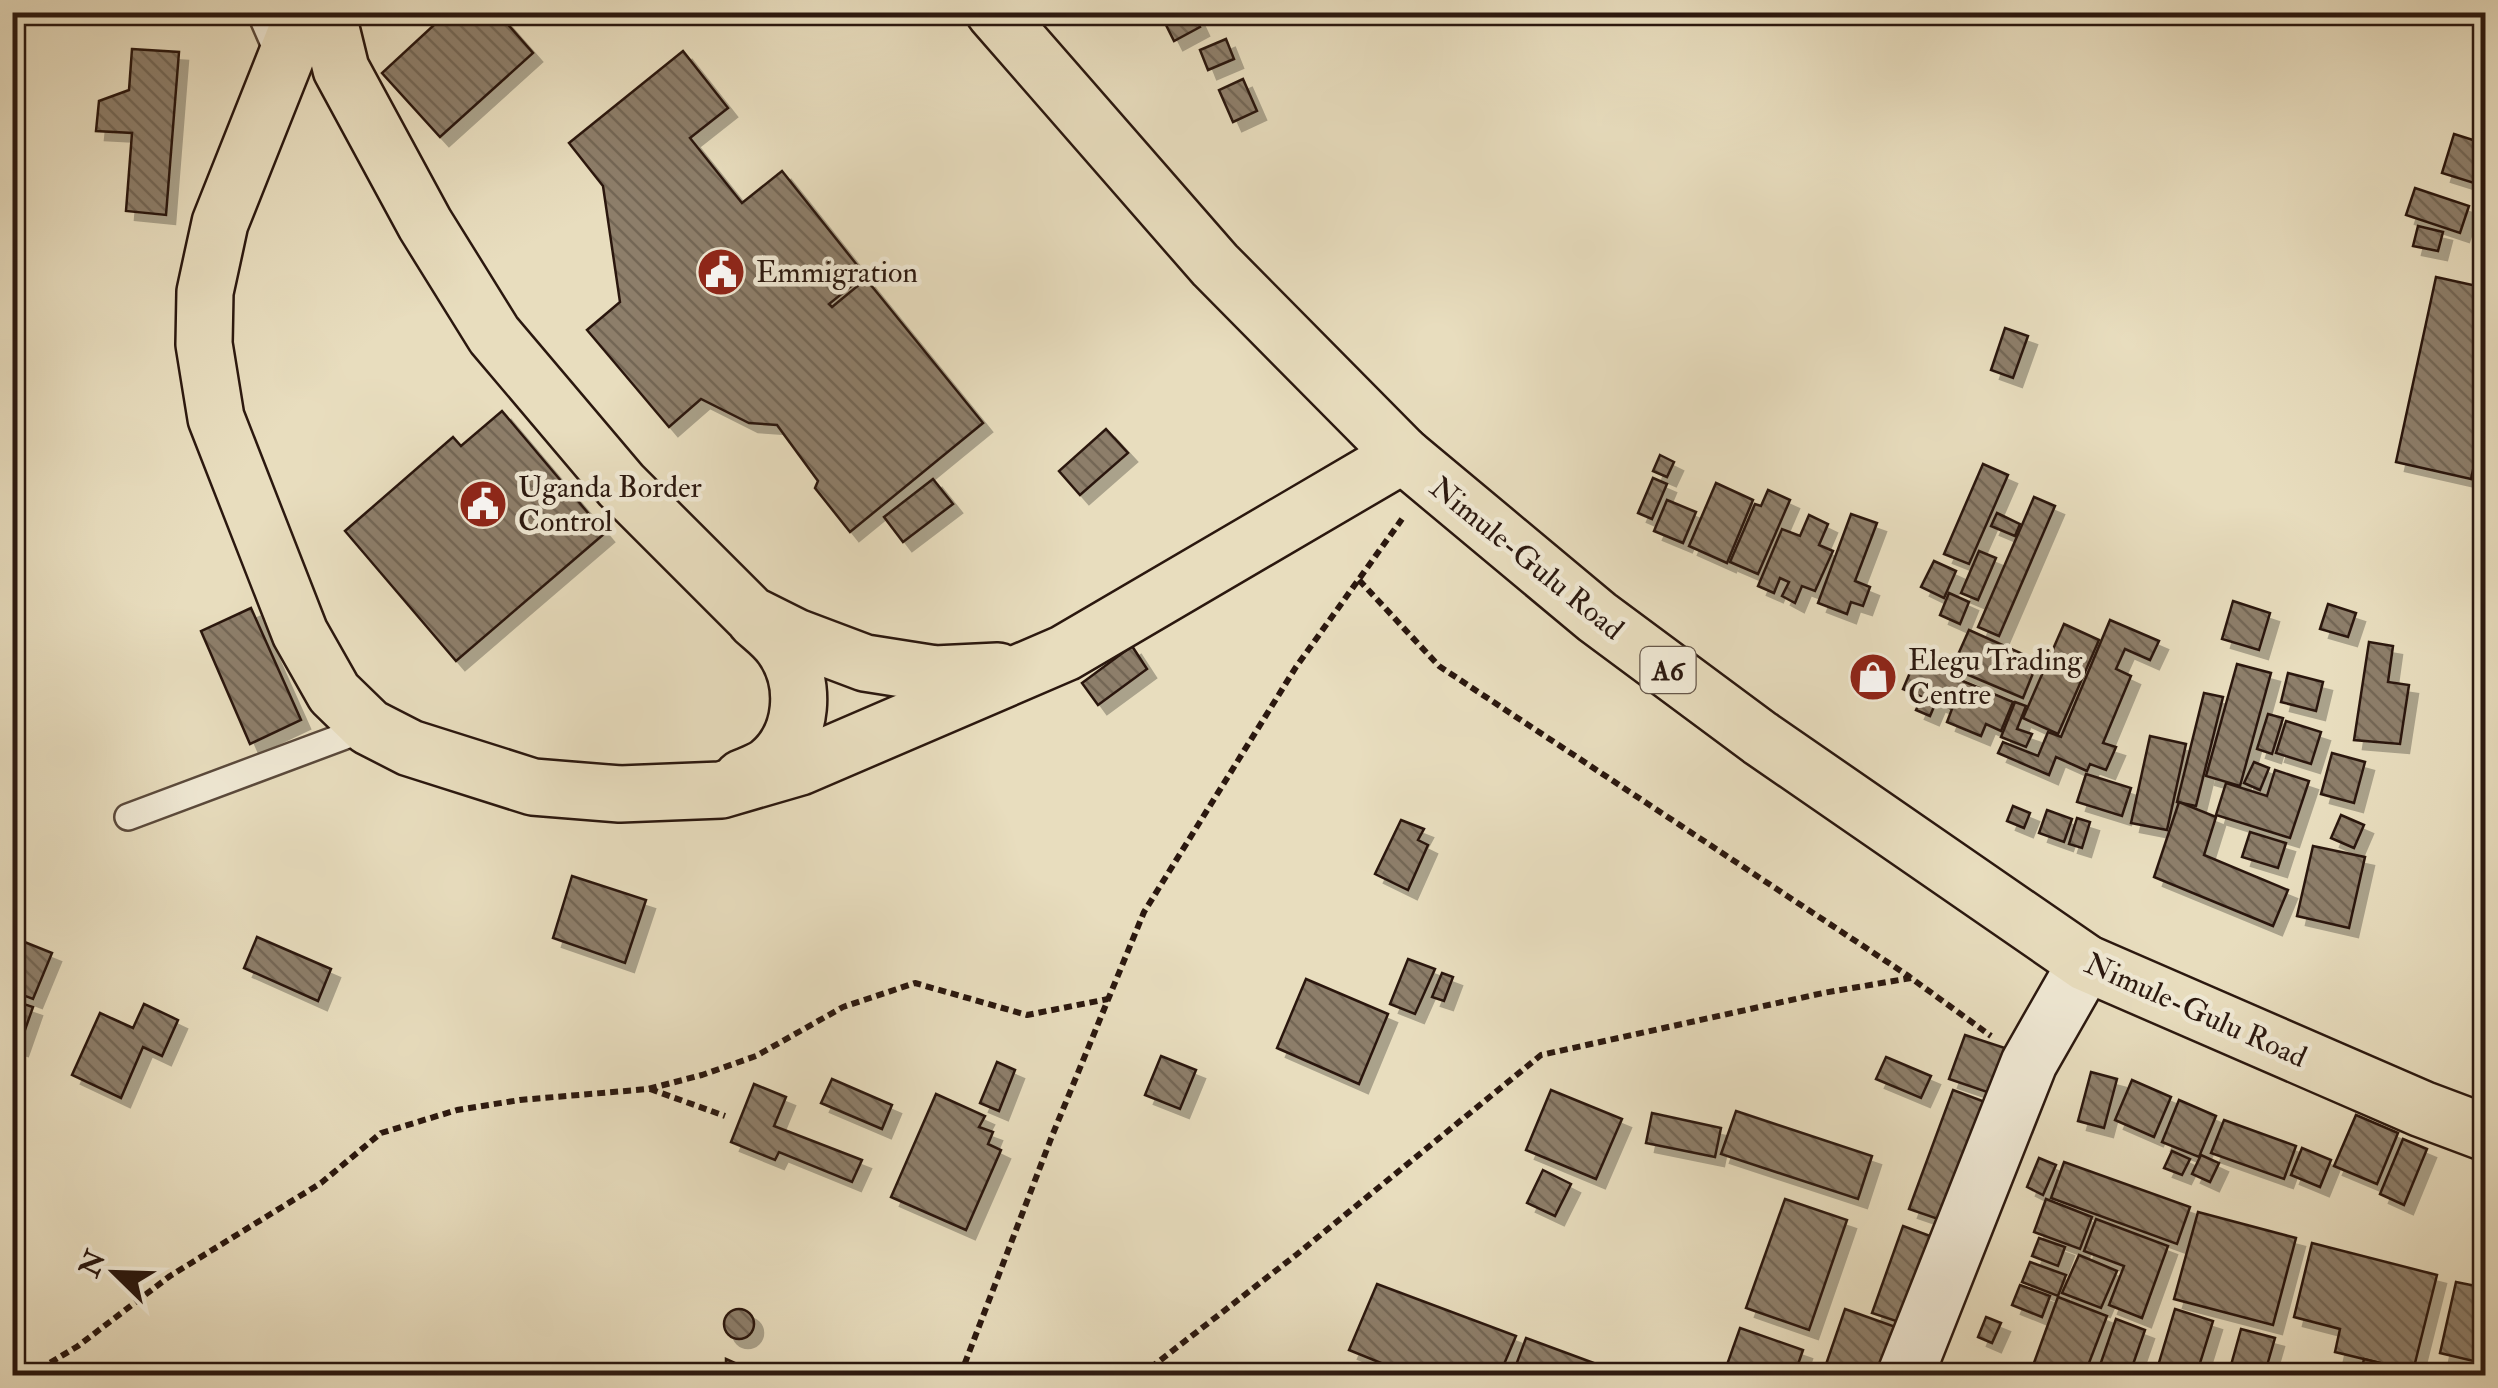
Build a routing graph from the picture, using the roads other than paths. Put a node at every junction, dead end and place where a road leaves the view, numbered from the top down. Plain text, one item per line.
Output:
1 (260, 12) edge
2 (304, 12) edge
3 (328, 12) edge
4 (994, 12) edge
5 (283, 64) junction
6 (341, 70) junction
7 (1416, 467) junction
8 (750, 614) junction
9 (1026, 670) junction
10 (369, 727) junction
11 (721, 790) junction
12 (128, 818) dead end
13 (2086, 963) junction
14 (2486, 1133) edge
15 (1905, 1376) edge

1 - 5 lane
2 - 5 main road
3 - 6 main road
4 - 7 main road, Nimule-Gulu Road / A6
5 - 6 main road
5 - 10 main road
6 - 8 main road
7 - 9 main road
7 - 13 main road, Nimule-Gulu Road / A6
8 - 9 main road
8 - 11 main road
9 - 11 main road
10 - 11 main road
10 - 12 lane
13 - 14 main road, Nimule-Gulu Road / A6
13 - 15 street

